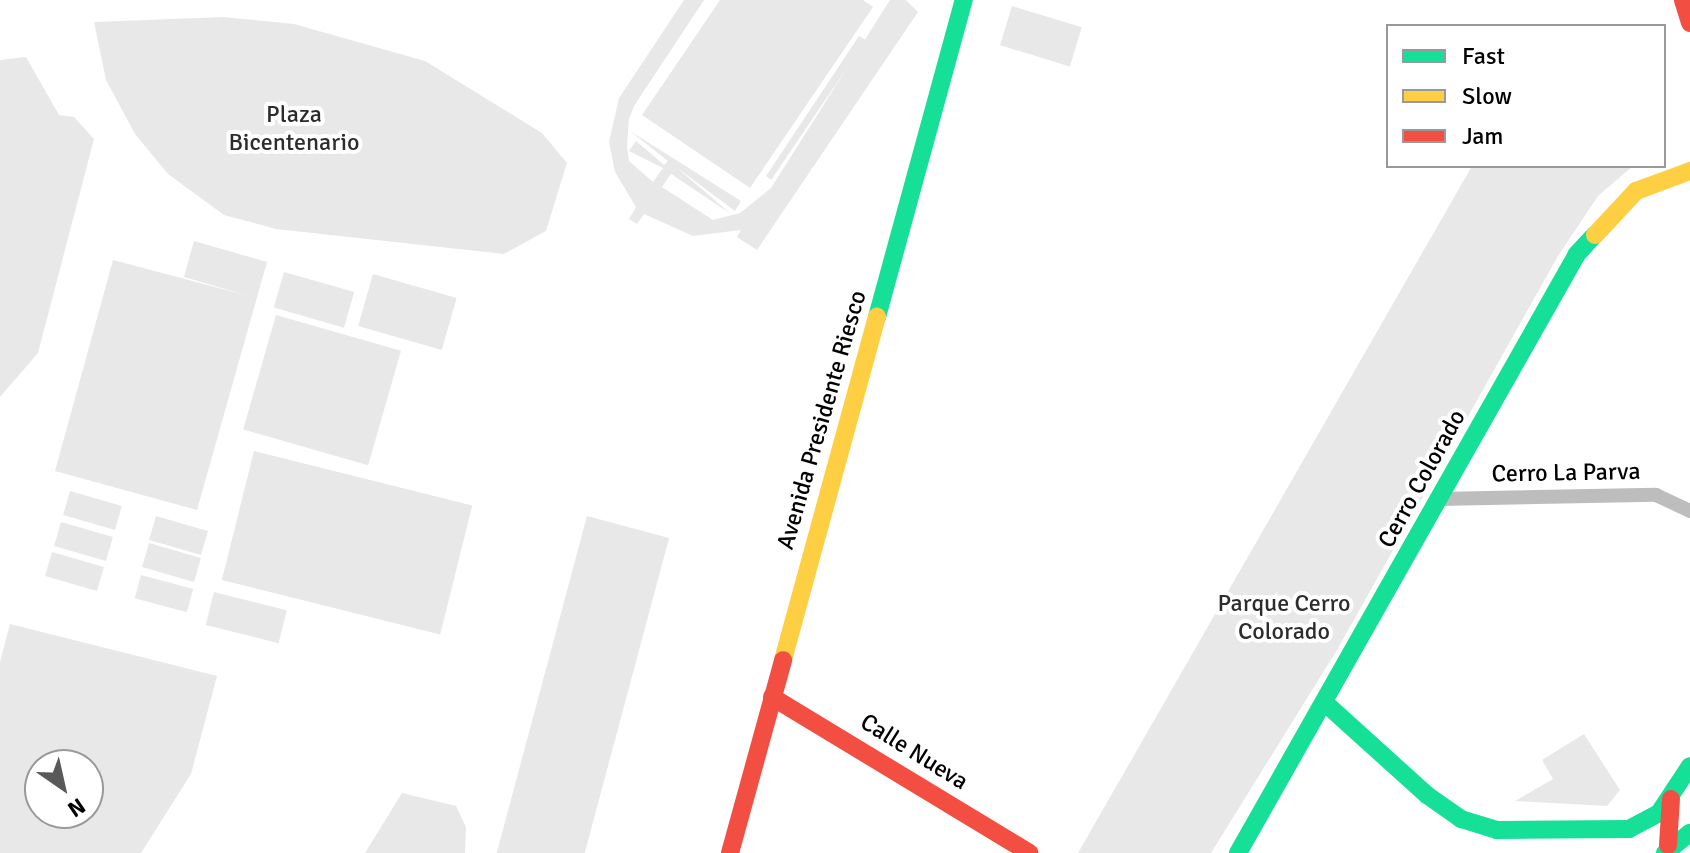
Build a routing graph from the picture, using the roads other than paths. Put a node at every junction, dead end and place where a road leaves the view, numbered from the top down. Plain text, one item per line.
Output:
1 (964, 0) edge
2 (1683, 0) edge
3 (1690, 23) edge
4 (1690, 171) edge
5 (1438, 499) junction
6 (1690, 511) edge
7 (772, 697) junction
8 (1324, 702) junction
9 (1690, 766) edge
10 (1671, 799) junction
11 (1690, 816) edge
12 (1690, 833) edge
13 (1690, 841) edge
14 (1669, 851) edge
15 (730, 853) edge
16 (1030, 853) edge
17 (1238, 853) edge

1 - 7 street, Avenida Presidente Riesco
2 - 3 street
4 - 5 street, Cerro Colorado
5 - 6 street, Cerro La Parva
5 - 8 street, Cerro Colorado
7 - 15 street, Avenida Presidente Riesco
7 - 16 street, Calle Nueva
8 - 10 street
8 - 17 street, Cerro Colorado
9 - 10 street
10 - 14 street
11 - 14 street
12 - 14 street
13 - 14 street

